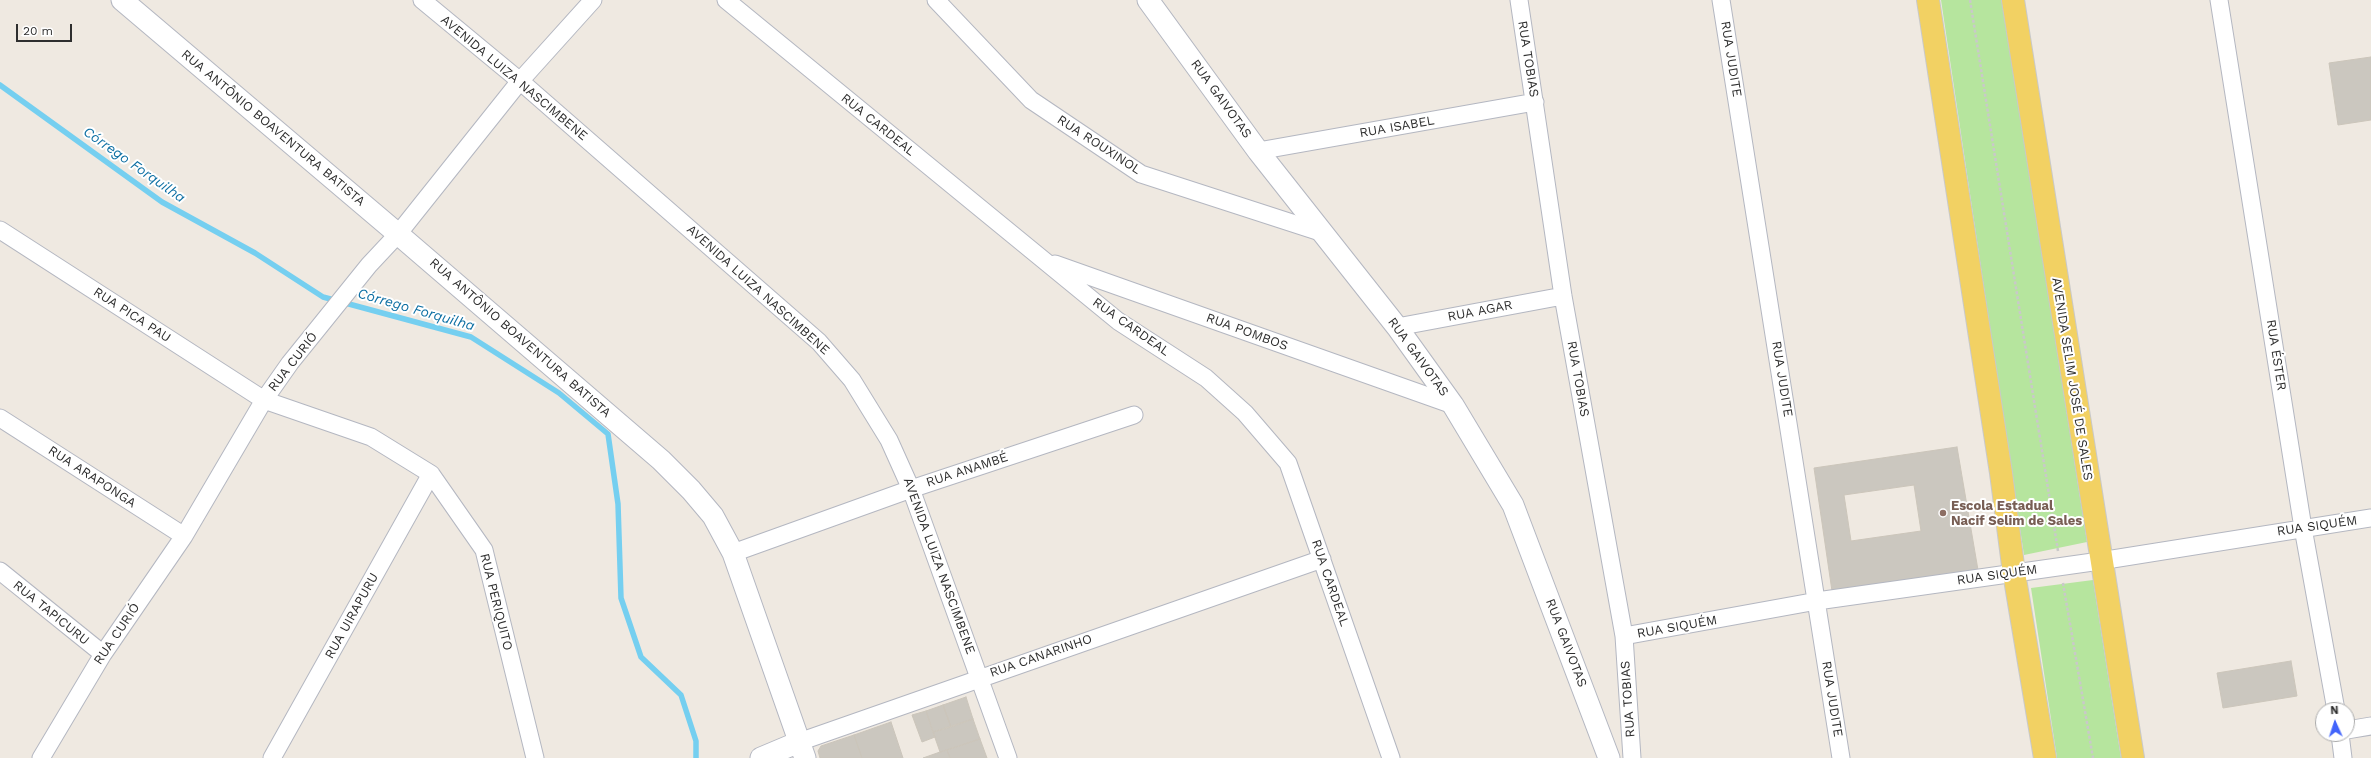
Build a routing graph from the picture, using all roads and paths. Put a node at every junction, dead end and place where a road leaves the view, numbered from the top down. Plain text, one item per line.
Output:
1 (122, 0) edge
2 (422, 0) edge
3 (593, 0) edge
4 (726, 0) edge
5 (936, 0) edge
6 (1148, 0) edge
7 (1519, 0) edge
8 (1721, 0) edge
9 (1928, 0) edge
10 (1970, 0) edge
11 (2013, 0) edge
12 (2219, 0) edge
13 (520, 81) junction
14 (1535, 102) junction
15 (1258, 151) junction
16 (0, 230) edge
17 (1323, 233) junction
18 (398, 234) junction
19 (1042, 259) junction
20 (1563, 296) junction
21 (1397, 327) junction
22 (264, 400) junction
23 (1453, 405) junction
24 (1134, 415) dead end
25 (0, 418) edge
26 (432, 474) junction
27 (911, 489) junction
28 (2371, 518) edge
29 (2303, 528) junction
30 (184, 536) junction
31 (733, 553) junction
32 (1322, 559) junction
33 (2100, 561) junction
34 (2060, 566) junction
35 (0, 571) edge
36 (2014, 573) junction
37 (1817, 601) junction
38 (1624, 636) junction
39 (103, 654) junction
40 (980, 678) junction
41 (2335, 702) edge
42 (2371, 726) edge
43 (2355, 729) edge
44 (2341, 742) edge
45 (802, 750) edge
46 (41, 758) edge
47 (272, 758) edge
48 (536, 758) edge
49 (761, 758) edge
50 (1008, 758) edge
51 (1391, 758) edge
52 (1609, 758) edge
53 (1632, 758) edge
54 (1841, 758) edge
55 (2045, 758) edge
56 (2093, 758) edge
57 (2133, 758) edge
58 (2343, 758) edge

1 - 18 street, RUA ANTÔNIO BOAVENTURA BATISTA
2 - 13 street, AVENIDA LUIZA NASCIMBENE
3 - 13 street, RUA CURIÓ
4 - 19 street, RUA CARDEAL
5 - 17 street, RUA ROUXINOL
6 - 15 street, RUA GAIVOTAS
7 - 14 street, RUA TOBIAS
8 - 37 street, RUA JUDITE
9 - 36 main road
10 - 34 path
11 - 33 main road, AVENIDA SELIM JOSÉ DE SALES
12 - 29 street, RUA ÉSTER
13 - 18 street, RUA CURIÓ
13 - 27 street, AVENIDA LUIZA NASCIMBENE
14 - 15 street, RUA ISABEL
14 - 20 street, RUA TOBIAS
15 - 17 street, RUA GAIVOTAS
16 - 22 street, RUA PICA PAU
17 - 21 street, RUA GAIVOTAS
18 - 22 street, RUA CURIÓ
18 - 31 street, RUA ANTÔNIO BOAVENTURA BATISTA
19 - 23 street, RUA POMBOS
19 - 32 street, RUA CARDEAL
20 - 21 street, RUA AGAR
20 - 38 street, RUA TOBIAS
21 - 23 street, RUA GAIVOTAS
22 - 26 street, RUA PERIQUITO
22 - 30 street, RUA CURIÓ
23 - 52 street, RUA GAIVOTAS
24 - 27 street, RUA ANAMBÉ
25 - 30 street, RUA ARAPONGA
26 - 47 street, RUA UIRAPURU
26 - 48 street, RUA PERIQUITO
27 - 31 street, RUA ANAMBÉ
27 - 40 street, AVENIDA LUIZA NASCIMBENE
28 - 29 street, RUA SIQUÉM
29 - 33 street, RUA SIQUÉM
29 - 41 street, RUA ÉSTER
30 - 39 street, RUA CURIÓ
31 - 45 street, RUA ANTÔNIO BOAVENTURA BATISTA
32 - 40 street, RUA CANARINHO
32 - 51 street, RUA CARDEAL
33 - 34 street, RUA SIQUÉM
33 - 57 main road, AVENIDA SELIM JOSÉ DE SALES
34 - 36 street, RUA SIQUÉM
34 - 56 path
35 - 39 street, RUA TAPICURU
36 - 37 street, RUA SIQUÉM
36 - 55 main road
37 - 38 street, RUA SIQUÉM
37 - 54 street, RUA JUDITE
38 - 53 street, RUA TOBIAS
39 - 46 street, RUA CURIÓ
40 - 45 street, RUA CANARINHO
40 - 50 street, AVENIDA LUIZA NASCIMBENE
42 - 43 street
44 - 58 street
45 - 49 street, RUA CANARINHO

